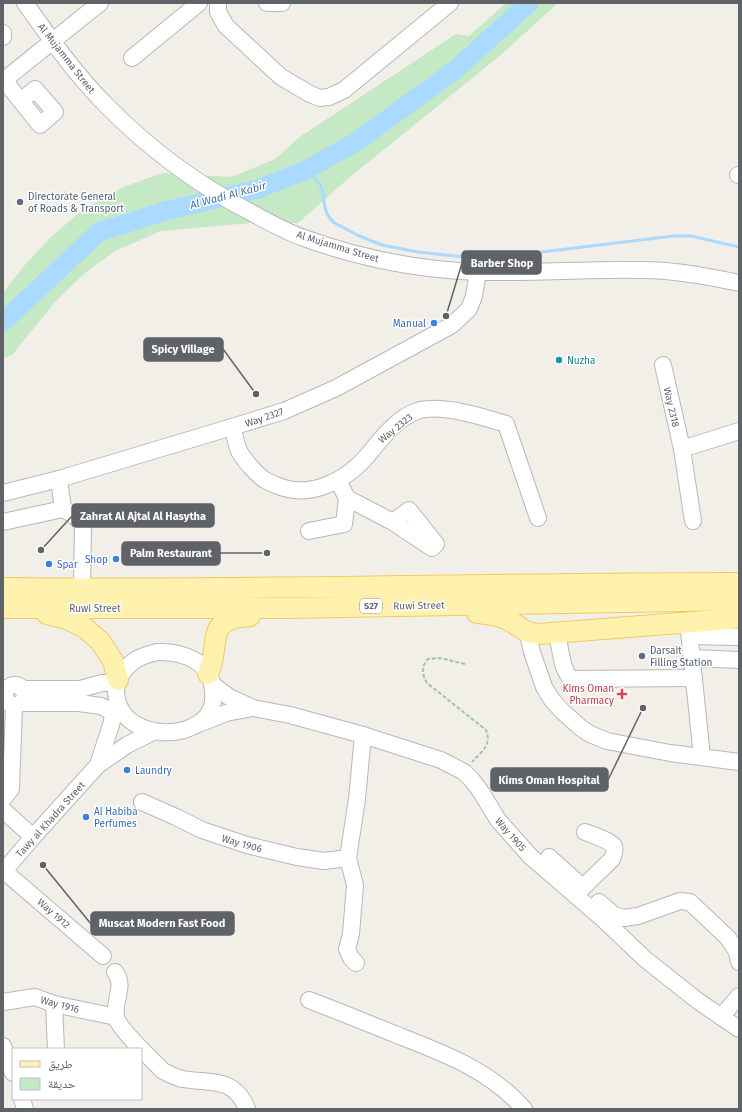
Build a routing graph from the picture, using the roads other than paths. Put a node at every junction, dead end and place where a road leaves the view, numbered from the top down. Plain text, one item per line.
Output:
1 (25, 3) edge
2 (100, 3) edge
3 (199, 3) edge
4 (218, 3) edge
5 (268, 3) edge
6 (282, 3) edge
7 (450, 3) edge
8 (3, 33) edge
9 (3, 37) edge
10 (53, 42) junction
11 (132, 58) dead end
12 (4, 81) edge
13 (21, 101) dead end
14 (478, 272) junction
15 (739, 283) edge
16 (663, 365) dead end
17 (232, 427) junction
18 (739, 431) edge
19 (682, 449) junction
20 (59, 479) junction
21 (338, 481) junction
22 (3, 493) edge
23 (347, 498) junction
24 (63, 509) junction
25 (538, 518) dead end
26 (693, 521) dead end
27 (3, 522) edge
28 (393, 522) dead end
29 (309, 531) dead end
30 (739, 568) edge
31 (583, 583) junction
32 (739, 583) edge
33 (3, 588) edge
34 (82, 589) junction
35 (739, 600) edge
36 (406, 606) junction
37 (6, 608) edge
38 (287, 608) junction
39 (739, 617) edge
40 (689, 629) junction
41 (557, 632) junction
42 (528, 634) junction
43 (739, 637) edge
44 (692, 658) junction
45 (739, 660) edge
46 (694, 678) junction
47 (210, 679) junction
48 (116, 694) junction
49 (11, 697) edge
50 (253, 708) junction
51 (198, 724) junction
52 (153, 732) junction
53 (363, 735) junction
54 (702, 757) junction
55 (739, 762) edge
56 (98, 765) junction
57 (3, 798) edge
58 (142, 802) dead end
59 (3, 810) edge
60 (584, 832) dead end
61 (33, 837) junction
62 (549, 857) dead end
63 (348, 858) junction
64 (4, 872) edge
65 (579, 891) junction
66 (103, 956) dead end
67 (739, 962) edge
68 (356, 963) dead end
69 (115, 972) dead end
70 (739, 996) edge
71 (309, 1000) dead end
72 (3, 1002) edge
73 (54, 1004) junction
74 (116, 1017) junction
75 (733, 1023) edge
76 (56, 1048) edge
77 (141, 1048) edge
78 (142, 1049) edge
79 (4, 1054) edge
80 (12, 1071) edge
81 (247, 1109) edge
82 (524, 1109) edge

1 - 10 street, Al Mujamma Street
2 - 10 street
3 - 11 street
4 - 7 street
5 - 6 street
8 - 9 street
10 - 12 street
10 - 14 street, Al Mujamma Street
12 - 13 street
14 - 15 street, Al Mujamma Street
14 - 17 street, Way 2327
16 - 19 street, Way 2318
17 - 20 street, Way 2327
17 - 21 street, Way 2323
18 - 19 street
19 - 26 street, Way 2318
20 - 22 street, Way 2327
20 - 24 street
21 - 23 street
21 - 25 street, Way 2323
23 - 28 street
23 - 29 street
24 - 27 street
24 - 34 street
30 - 31 main road
31 - 32 main road, Ruwi Street / S27
31 - 34 main road, Ruwi Street / S27
33 - 34 main road, Ruwi Street / S27
35 - 36 main road, Ruwi Street / S27
36 - 38 main road, Ruwi Street / S27
36 - 42 main road
37 - 38 main road, Ruwi Street / S27
37 - 48 main road
38 - 47 main road
39 - 40 main road
40 - 41 main road
40 - 43 street
40 - 44 street
41 - 42 main road
41 - 46 street
42 - 54 street
44 - 45 street
44 - 46 street
46 - 54 street
47 - 48 street
47 - 50 street, Way 1905
47 - 51 street
48 - 49 street
48 - 49 street
48 - 52 street
48 - 56 street, Tawy al Khadra Street
49 - 57 street
50 - 51 street, Way 1905
50 - 53 street, Way 1905
51 - 52 street
52 - 56 street, Tawy al Khadra Street
53 - 63 street
53 - 65 street, Way 1905
54 - 55 street
56 - 61 street, Tawy al Khadra Street
58 - 63 street, Way 1906
59 - 61 street
60 - 65 street
61 - 64 street, Tawy al Khadra Street
62 - 65 street
63 - 68 street
64 - 66 street, Way 1912
65 - 67 street
65 - 75 street, Way 1905
69 - 74 street
70 - 75 street
71 - 82 street
72 - 73 street, Way 1916
73 - 74 street, Way 1916
73 - 76 street
74 - 77 street
78 - 81 street
79 - 80 street

